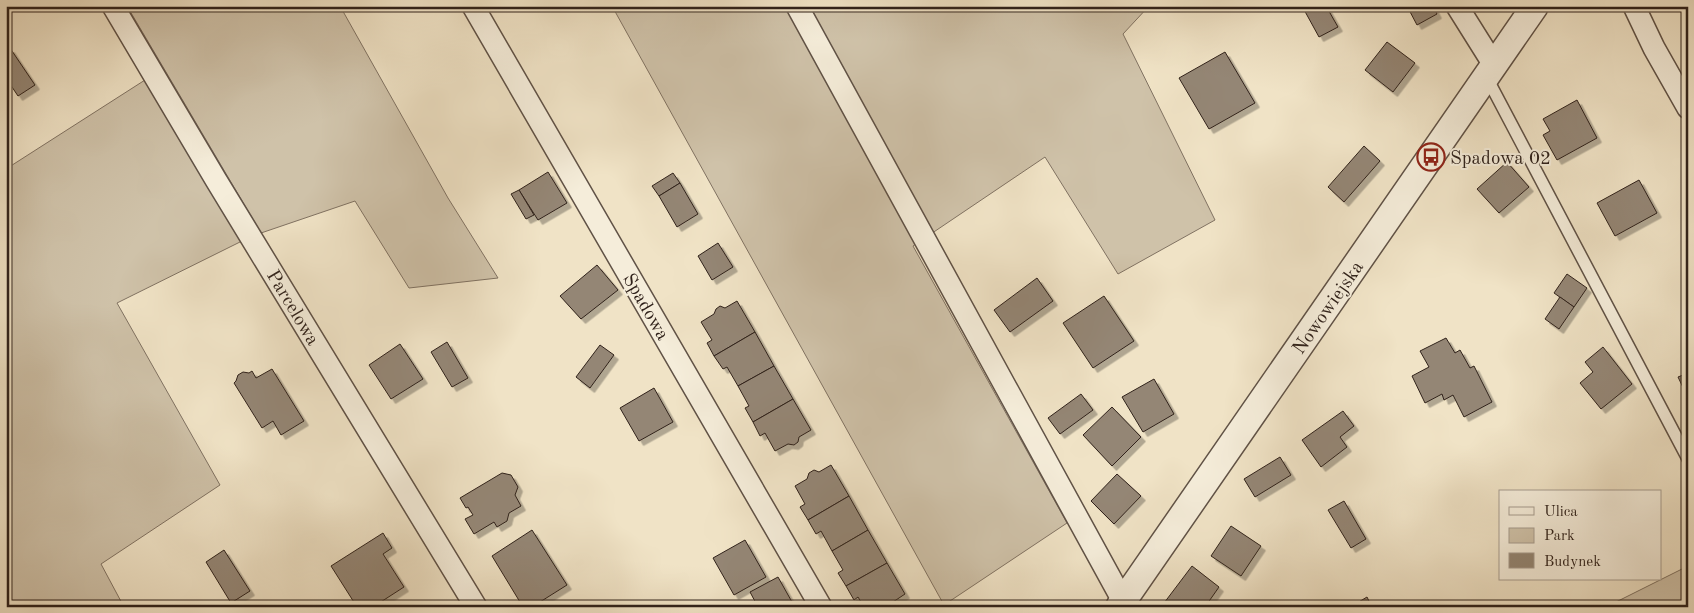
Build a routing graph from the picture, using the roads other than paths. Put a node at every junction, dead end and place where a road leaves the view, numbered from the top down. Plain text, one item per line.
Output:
1 (113, 6) edge
2 (473, 6) edge
3 (797, 6) edge
4 (1457, 6) edge
5 (1535, 6) edge
6 (1634, 6) edge
7 (1490, 71) junction
8 (1688, 108) edge
9 (1688, 459) edge
10 (1121, 604) edge
11 (476, 607) edge
12 (820, 607) edge

1 - 11 street, Parcelowa
2 - 12 street, Spadowa
3 - 10 street
4 - 7 street
5 - 7 street, Nowowiejska
6 - 8 street
7 - 9 lane
7 - 10 street, Nowowiejska

